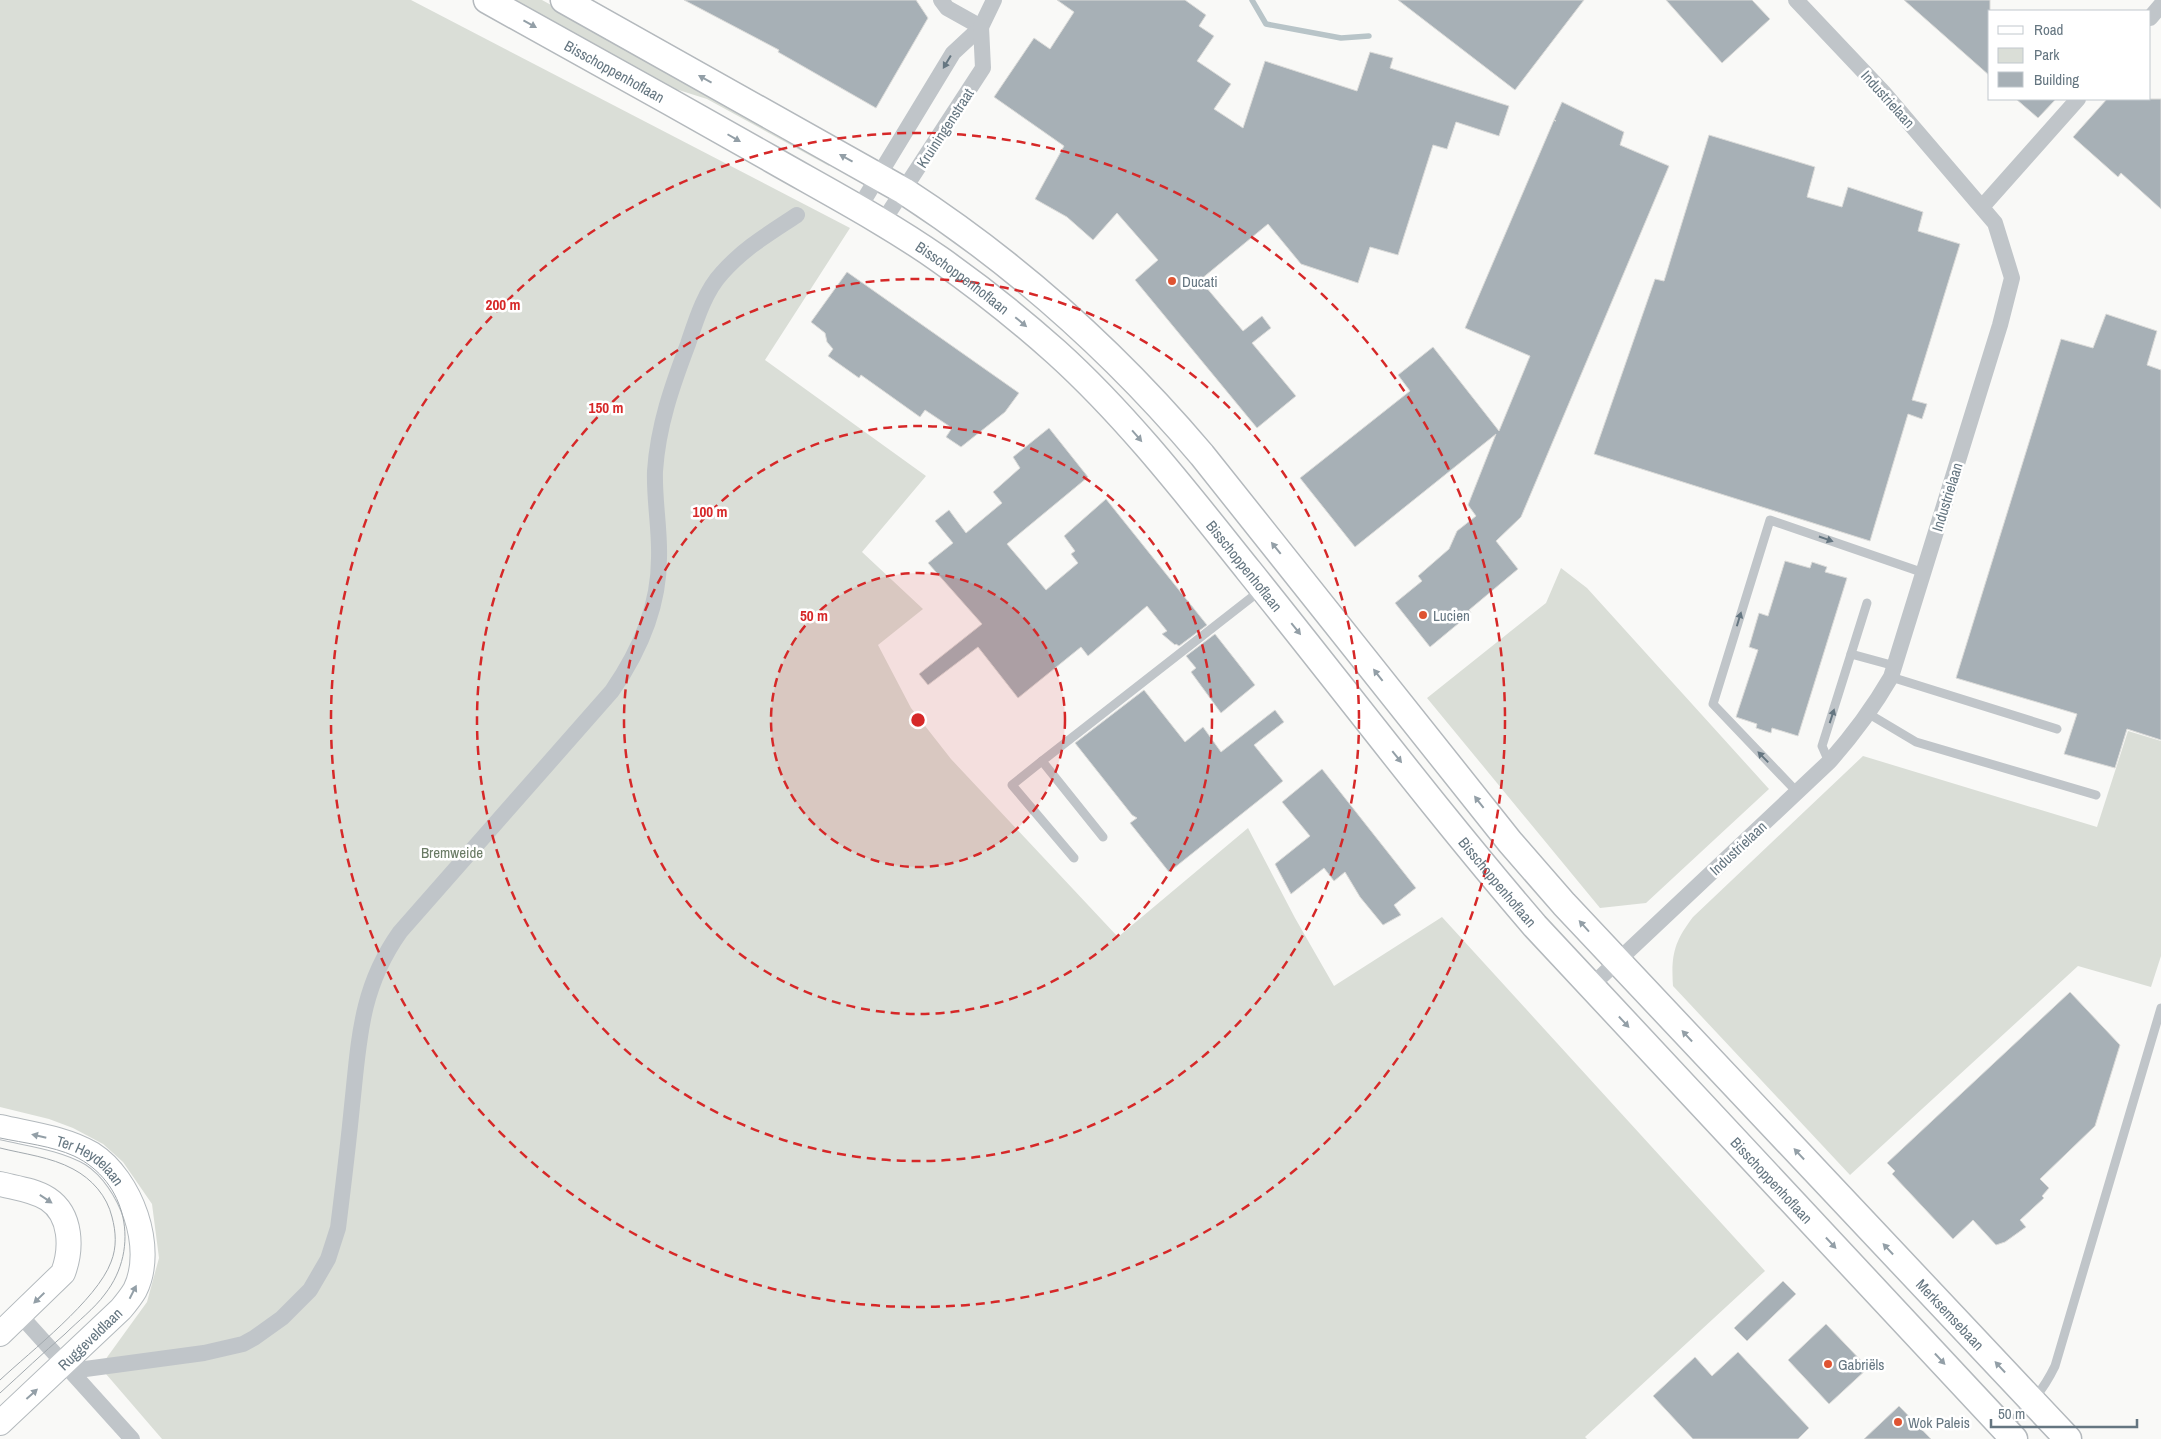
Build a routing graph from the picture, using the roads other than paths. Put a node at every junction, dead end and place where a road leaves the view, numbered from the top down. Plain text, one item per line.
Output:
1 (487, 0) edge
2 (564, 0) edge
3 (941, 0) edge
4 (994, 0) edge
5 (1796, 0) edge
6 (2161, 6) edge
7 (2151, 17) edge
8 (981, 27) junction
9 (2077, 100) edge
10 (880, 177) junction
11 (904, 191) junction
12 (1982, 207) junction
13 (859, 208) junction
14 (797, 215) dead end
15 (882, 222) junction
16 (1924, 573) junction
17 (1263, 588) junction
18 (1867, 603) dead end
19 (1851, 654) junction
20 (1893, 672) junction
21 (1869, 714) junction
22 (2057, 729) dead end
23 (1042, 761) junction
24 (1829, 762) junction
25 (1797, 792) junction
26 (2096, 795) dead end
27 (1103, 836) dead end
28 (1074, 858) dead end
29 (1617, 962) junction
30 (1590, 987) junction
31 (2161, 1008) edge
32 (0, 1127) edge
33 (0, 1184) edge
34 (140, 1236) joint
35 (20, 1315) junction
36 (0, 1334) edge
37 (71, 1367) junction
38 (2033, 1402) junction
39 (0, 1423) edge
40 (2009, 1434) edge
41 (132, 1439) edge
42 (2068, 1439) edge

1 -> 13 main road, Bisschoppenhoflaan
10 -> 2 main road
3 - 8 street
4 - 8 street, Kruiningenstraat
5 - 12 street, Industrielaan
6 - 7 street
8 -> 10 street, Kruiningenstraat
8 - 11 street, Kruiningenstraat
9 - 12 street
10 - 11 main road
10 - 13 street, Kruiningenstraat
11 - 15 street, Kruiningenstraat
29 -> 11 main road
12 - 16 street, Industrielaan
13 - 15 main road, Bisschoppenhoflaan
14 - 37 street
15 -> 17 main road, Bisschoppenhoflaan
16 - 20 street, Industrielaan
25 -> 16 lane
17 - 23 lane
17 -> 30 main road, Bisschoppenhoflaan
18 - 19 lane
19 - 20 lane
24 -> 19 lane
20 - 21 street, Industrielaan
20 - 22 lane
21 - 24 street, Industrielaan
21 - 26 lane
23 - 27 lane
23 - 28 lane
24 - 25 street, Industrielaan
25 - 29 street, Industrielaan
29 - 30 street, Industrielaan
38 -> 29 main road, Merksemsebaan
30 -> 40 main road, Bisschoppenhoflaan
31 - 38 lane
34 -> 32 street, Ter Heydelaan
33 -> 35 street
37 -> 34 street, Ruggeveldlaan
35 - 36 street
35 - 37 street
39 -> 37 street, Ruggeveldlaan
37 - 41 street
38 - 40 lane
38 - 42 main road, Merksemsebaan

